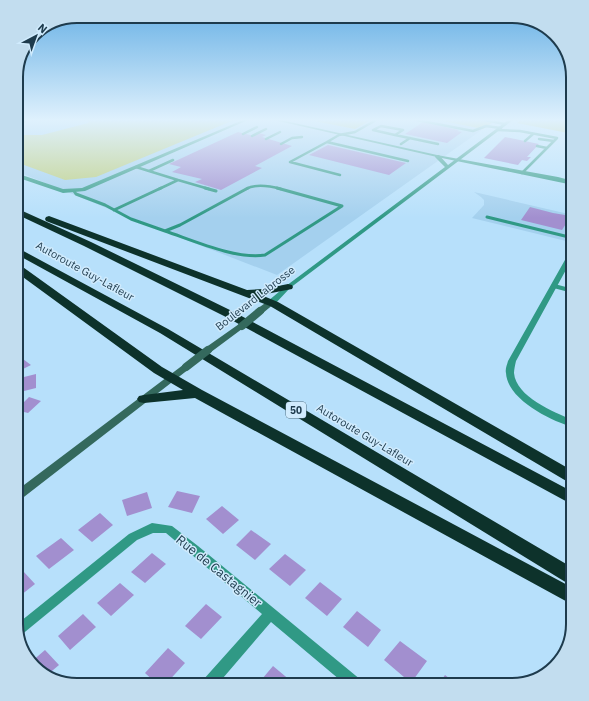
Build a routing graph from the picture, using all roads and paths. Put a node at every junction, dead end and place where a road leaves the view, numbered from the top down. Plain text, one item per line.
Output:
1 (169, 153) edge
2 (307, 153) edge
3 (373, 153) edge
4 (422, 153) edge
5 (437, 153) edge
6 (466, 153) edge
7 (543, 153) edge
8 (437, 156) junction
9 (459, 158) junction
10 (173, 160) dead end
11 (529, 160) dead end
12 (408, 161) dead end
13 (535, 161) junction
14 (136, 167) junction
15 (448, 167) junction
16 (149, 171) junction
17 (523, 172) junction
18 (340, 175) dead end
19 (23, 177) edge
20 (178, 180) junction
21 (566, 182) edge
22 (216, 191) dead end
23 (74, 192) junction
24 (23, 210) edge
25 (114, 210) junction
26 (23, 214) edge
27 (487, 217) dead end
28 (530, 222) dead end
29 (527, 227) junction
30 (165, 231) junction
31 (566, 236) edge
32 (23, 254) edge
33 (566, 265) edge
34 (23, 272) edge
35 (288, 286) junction
36 (554, 286) junction
37 (566, 289) edge
38 (246, 292) junction
39 (271, 303) junction
40 (171, 378) junction
41 (197, 393) junction
42 (144, 399) junction
43 (566, 420) edge
44 (566, 474) edge
45 (23, 492) edge
46 (566, 495) edge
47 (566, 573) edge
48 (566, 593) edge
49 (271, 613) junction
50 (23, 627) edge
51 (214, 678) edge
52 (348, 678) edge

1 - 14 street
2 - 18 lane
3 - 12 lane
4 - 8 street
5 - 9 street
6 - 9 street, Boulevard Labrosse
7 - 13 lane
8 - 9 street
8 - 15 street
9 - 15 street, Boulevard Labrosse
9 - 17 street
10 - 16 lane
11 - 13 lane
13 - 17 lane
14 - 16 lane
14 - 23 street
15 - 35 street, Boulevard Labrosse
16 - 20 lane
17 - 21 street
19 - 23 street
20 - 22 lane
20 - 25 lane
23 - 25 lane
24 - 38 highway
25 - 30 lane
26 - 46 highway, Autoroute Guy-Lafleur
27 - 29 lane
28 - 29 lane
29 - 31 lane
30 - 30 lane
32 - 47 highway, Autoroute Guy-Lafleur / 50
33 - 36 street
34 - 40 highway
35 - 38 highway
35 - 39 street, Boulevard Labrosse
36 - 37 lane
36 - 43 street
38 - 39 highway
39 - 40 main road, Boulevard Labrosse, bridge
39 - 44 highway
40 - 41 highway
40 - 42 main road, Boulevard Labrosse
41 - 42 highway
41 - 48 highway
42 - 45 main road, Boulevard Labrosse
49 - 50 street, Rue de Castagnier
49 - 51 street
49 - 52 street, Rue de Castagnier

